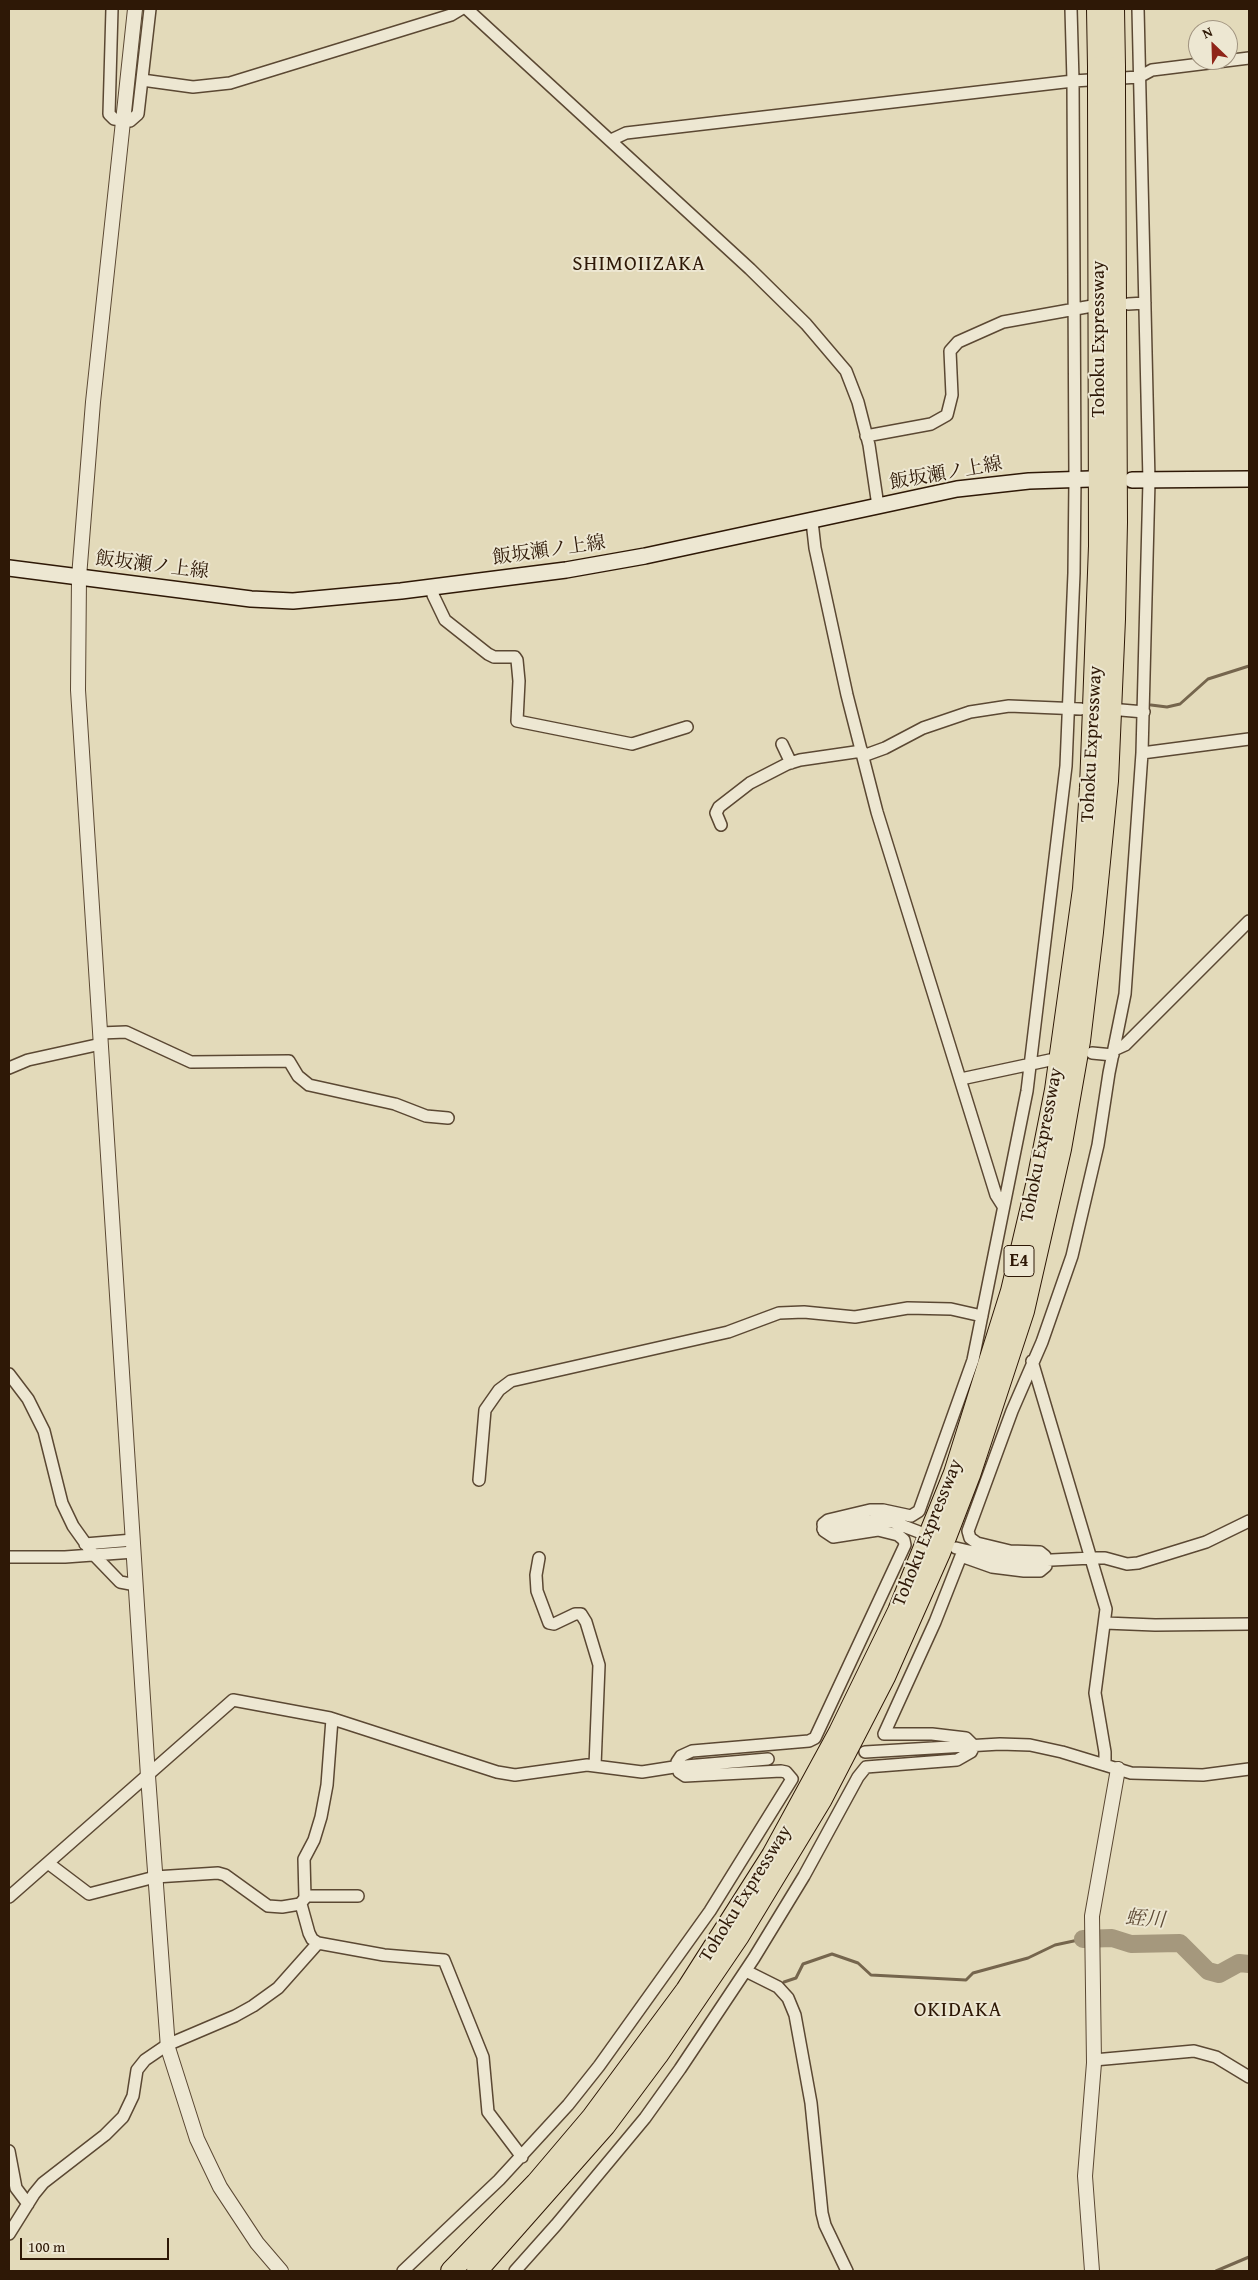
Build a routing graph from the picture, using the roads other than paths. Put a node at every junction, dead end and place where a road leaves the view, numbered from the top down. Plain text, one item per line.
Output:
1 (112, 9) edge
2 (134, 9) edge
3 (150, 9) edge
4 (461, 9) edge
5 (467, 9) edge
6 (1071, 9) edge
7 (1097, 9) edge
8 (1114, 9) edge
9 (1138, 9) edge
10 (1249, 58) edge
11 (1106, 67) junction
12 (1140, 76) junction
13 (142, 80) junction
14 (1073, 80) junction
15 (1106, 93) junction
16 (123, 120) junction
17 (610, 140) junction
18 (1145, 303) junction
19 (1128, 304) dead end
20 (1092, 306) dead end
21 (1074, 310) junction
22 (866, 436) junction
23 (1083, 479) junction
24 (1249, 479) edge
25 (1132, 480) dead end
26 (1148, 481) junction
27 (878, 506) junction
28 (812, 520) junction
29 (9, 568) edge
30 (79, 577) junction
31 (433, 587) junction
32 (1075, 709) junction
33 (1122, 710) dead end
34 (1144, 712) junction
35 (687, 727) dead end
36 (1249, 740) edge
37 (782, 744) dead end
38 (862, 753) junction
39 (1142, 753) junction
40 (791, 763) junction
41 (721, 826) dead end
42 (1249, 921) edge
43 (100, 1038) junction
44 (1113, 1052) junction
45 (1092, 1053) dead end
46 (1050, 1060) dead end
47 (1031, 1063) junction
48 (9, 1068) edge
49 (961, 1079) junction
50 (448, 1118) dead end
51 (1004, 1206) junction
52 (982, 1316) junction
53 (1032, 1361) junction
54 (9, 1374) edge
55 (479, 1480) dead end
56 (1249, 1521) edge
57 (823, 1530) junction
58 (919, 1532) dead end
59 (85, 1544) junction
60 (134, 1546) junction
61 (956, 1548) dead end
62 (93, 1554) junction
63 (9, 1557) edge
64 (539, 1558) dead end
65 (1092, 1558) junction
66 (1046, 1561) junction
67 (136, 1585) junction
68 (1105, 1623) junction
69 (1249, 1624) edge
70 (332, 1719) junction
71 (974, 1746) junction
72 (865, 1752) dead end
73 (768, 1758) dead end
74 (595, 1766) junction
75 (677, 1767) junction
76 (1112, 1767) junction
77 (1249, 1769) edge
78 (148, 1776) junction
79 (48, 1863) junction
80 (155, 1877) junction
81 (358, 1896) dead end
82 (9, 1897) edge
83 (303, 1900) junction
84 (318, 1943) junction
85 (746, 1971) junction
86 (167, 2045) junction
87 (1094, 2060) junction
88 (1249, 2077) edge
89 (9, 2151) edge
90 (522, 2157) junction
91 (28, 2204) junction
92 (9, 2234) edge
93 (280, 2271) edge
94 (403, 2271) edge
95 (451, 2271) edge
96 (477, 2271) edge
97 (515, 2271) edge
98 (847, 2271) edge
99 (1092, 2271) edge

1 - 16 street
2 - 16 street
3 - 13 street
4 - 13 street
5 - 17 street
6 - 14 street
7 - 11 highway, Tohoku Expressway / E4
8 - 11 highway, Tohoku Expressway / E4
9 - 12 street
10 - 12 street
11 - 15 highway, Tohoku Expressway / E4, bridge
12 - 14 street
12 - 18 street
13 - 16 street
14 - 17 street
14 - 21 street
15 - 95 highway, Tohoku Expressway / E4
15 - 96 highway, Tohoku Expressway / E4
16 - 30 street
17 - 22 street
18 - 19 street
18 - 26 street
20 - 21 street
21 - 22 street
21 - 23 street
22 - 27 street
23 - 27 main road, 飯坂瀬ノ上線
23 - 32 street
24 - 26 main road
25 - 26 main road
26 - 34 street
27 - 28 main road, 飯坂瀬ノ上線
28 - 31 main road, 飯坂瀬ノ上線
28 - 38 street
29 - 30 main road, 飯坂瀬ノ上線
30 - 31 main road, 飯坂瀬ノ上線
30 - 43 street
31 - 35 street
32 - 38 street
32 - 47 street
33 - 34 street
34 - 39 street
36 - 39 street
37 - 40 street
38 - 40 street
38 - 49 street
39 - 44 street
40 - 41 street
42 - 44 street
43 - 48 street
43 - 50 street
43 - 60 street
44 - 45 street
44 - 53 street
46 - 47 street
47 - 49 street
47 - 51 street
49 - 51 street
51 - 52 street
52 - 55 street
52 - 57 street
53 - 65 street
53 - 66 street
54 - 59 street
56 - 65 street
57 - 58 street
57 - 75 street
59 - 60 street
59 - 62 street
60 - 62 street
60 - 67 street
61 - 66 street
62 - 63 street
62 - 67 street
64 - 74 street
65 - 66 street
65 - 68 street
66 - 71 street
67 - 78 street
68 - 69 street
68 - 76 street
70 - 74 street
70 - 78 street
70 - 83 street
71 - 72 street
71 - 76 street
71 - 85 street
73 - 75 street
74 - 75 street
75 - 90 street
76 - 77 street
76 - 87 street
78 - 79 street
78 - 80 street
79 - 80 street
79 - 82 street
80 - 83 street
80 - 86 street
81 - 83 street
83 - 84 street
84 - 86 street
84 - 90 street
85 - 97 street
85 - 98 street
86 - 91 street
86 - 93 street
87 - 88 street
87 - 99 street
89 - 91 street
90 - 94 street
91 - 92 street

